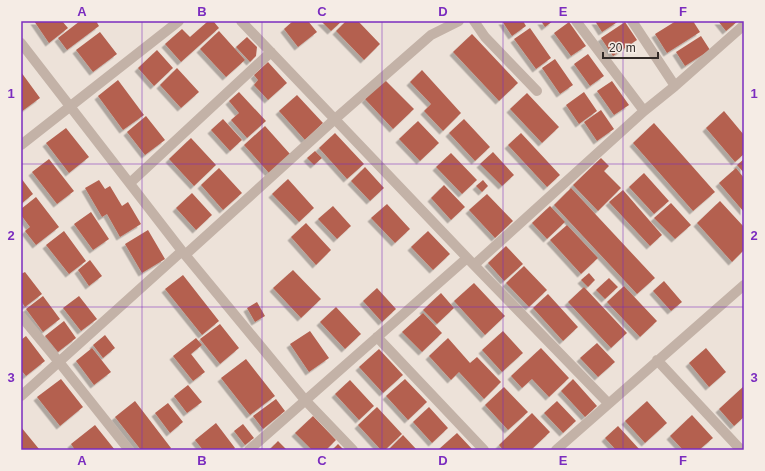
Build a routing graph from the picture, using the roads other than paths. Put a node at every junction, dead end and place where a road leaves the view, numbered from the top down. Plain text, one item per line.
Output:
1 (179, 21) edge
2 (459, 21) edge
3 (474, 21) edge
4 (576, 21) edge
5 (632, 21) edge
6 (244, 22) edge
7 (744, 25) edge
8 (21, 43) edge
9 (271, 52) junction
10 (675, 86) junction
11 (537, 91) dead end
12 (69, 106) junction
13 (644, 111) junction
14 (335, 119) junction
15 (21, 145) edge
16 (130, 184) junction
17 (183, 253) junction
18 (471, 262) junction
19 (744, 284) edge
20 (21, 316) edge
21 (377, 337) junction
22 (657, 360) junction
23 (59, 362) junction
24 (21, 396) edge
25 (305, 400) junction
26 (608, 403) junction
27 (129, 450) edge
28 (249, 450) edge
29 (354, 450) edge
30 (484, 450) edge
31 (556, 450) edge
32 (741, 450) edge

1 - 12 street
2 - 14 street
3 - 11 street
4 - 13 street
5 - 10 street
6 - 9 street
7 - 10 street
8 - 12 street
9 - 14 street
9 - 16 street
10 - 13 street
12 - 15 street
12 - 16 street
13 - 18 street
14 - 17 street
14 - 18 street
16 - 17 street
17 - 23 street
17 - 25 street
18 - 21 street
18 - 26 street
19 - 22 street
20 - 23 street
21 - 25 street
21 - 30 street
22 - 26 street
22 - 32 street
23 - 24 street
23 - 27 street
25 - 28 street
25 - 29 street
26 - 31 street

